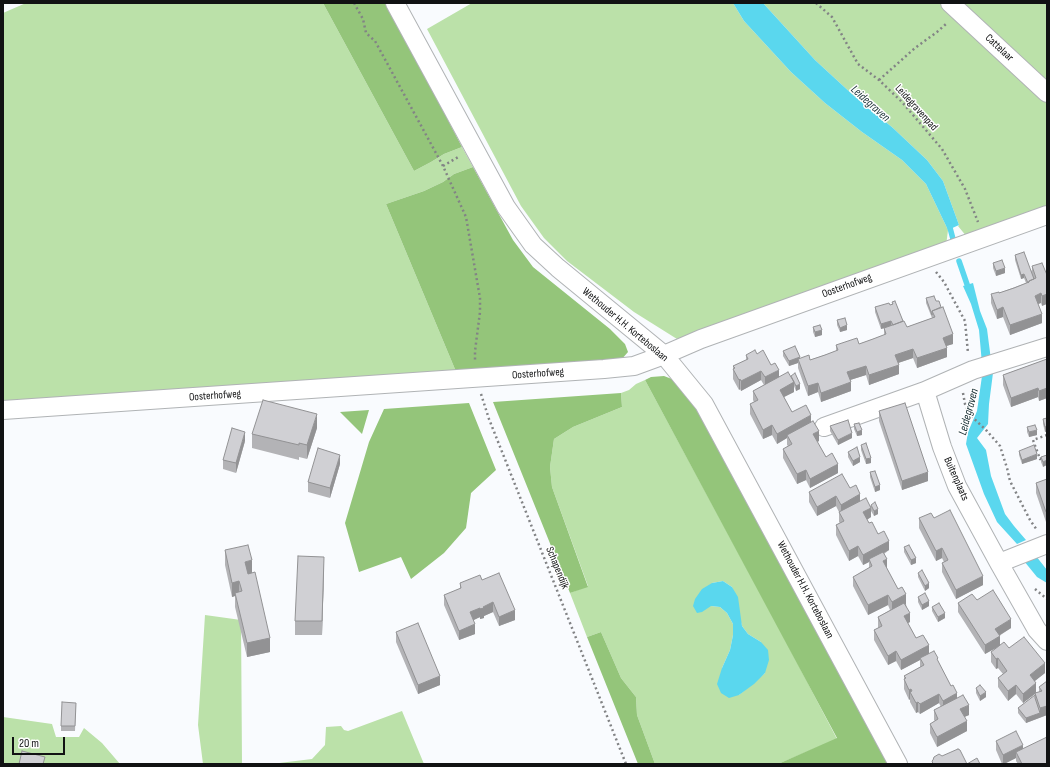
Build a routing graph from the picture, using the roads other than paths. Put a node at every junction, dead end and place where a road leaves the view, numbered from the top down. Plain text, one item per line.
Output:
1 (395, 3) edge
2 (954, 7) edge
3 (1047, 93) edge
4 (1047, 215) edge
5 (1047, 347) edge
6 (664, 355) junction
7 (925, 391) junction
8 (3, 410) edge
9 (824, 427) dead end
10 (1046, 544) edge
11 (998, 563) junction
12 (1047, 641) edge
13 (898, 764) edge

1 - 6 street, Wethouder H.H. Korteboslaan
2 - 3 street, Cattelaar
4 - 6 street, Oosterhofweg
5 - 7 street
6 - 8 street, Oosterhofweg
6 - 13 street, Wethouder H.H. Korteboslaan
7 - 9 street
7 - 11 street, Buitenplaats
10 - 11 street
11 - 12 street, Buitenplaats

